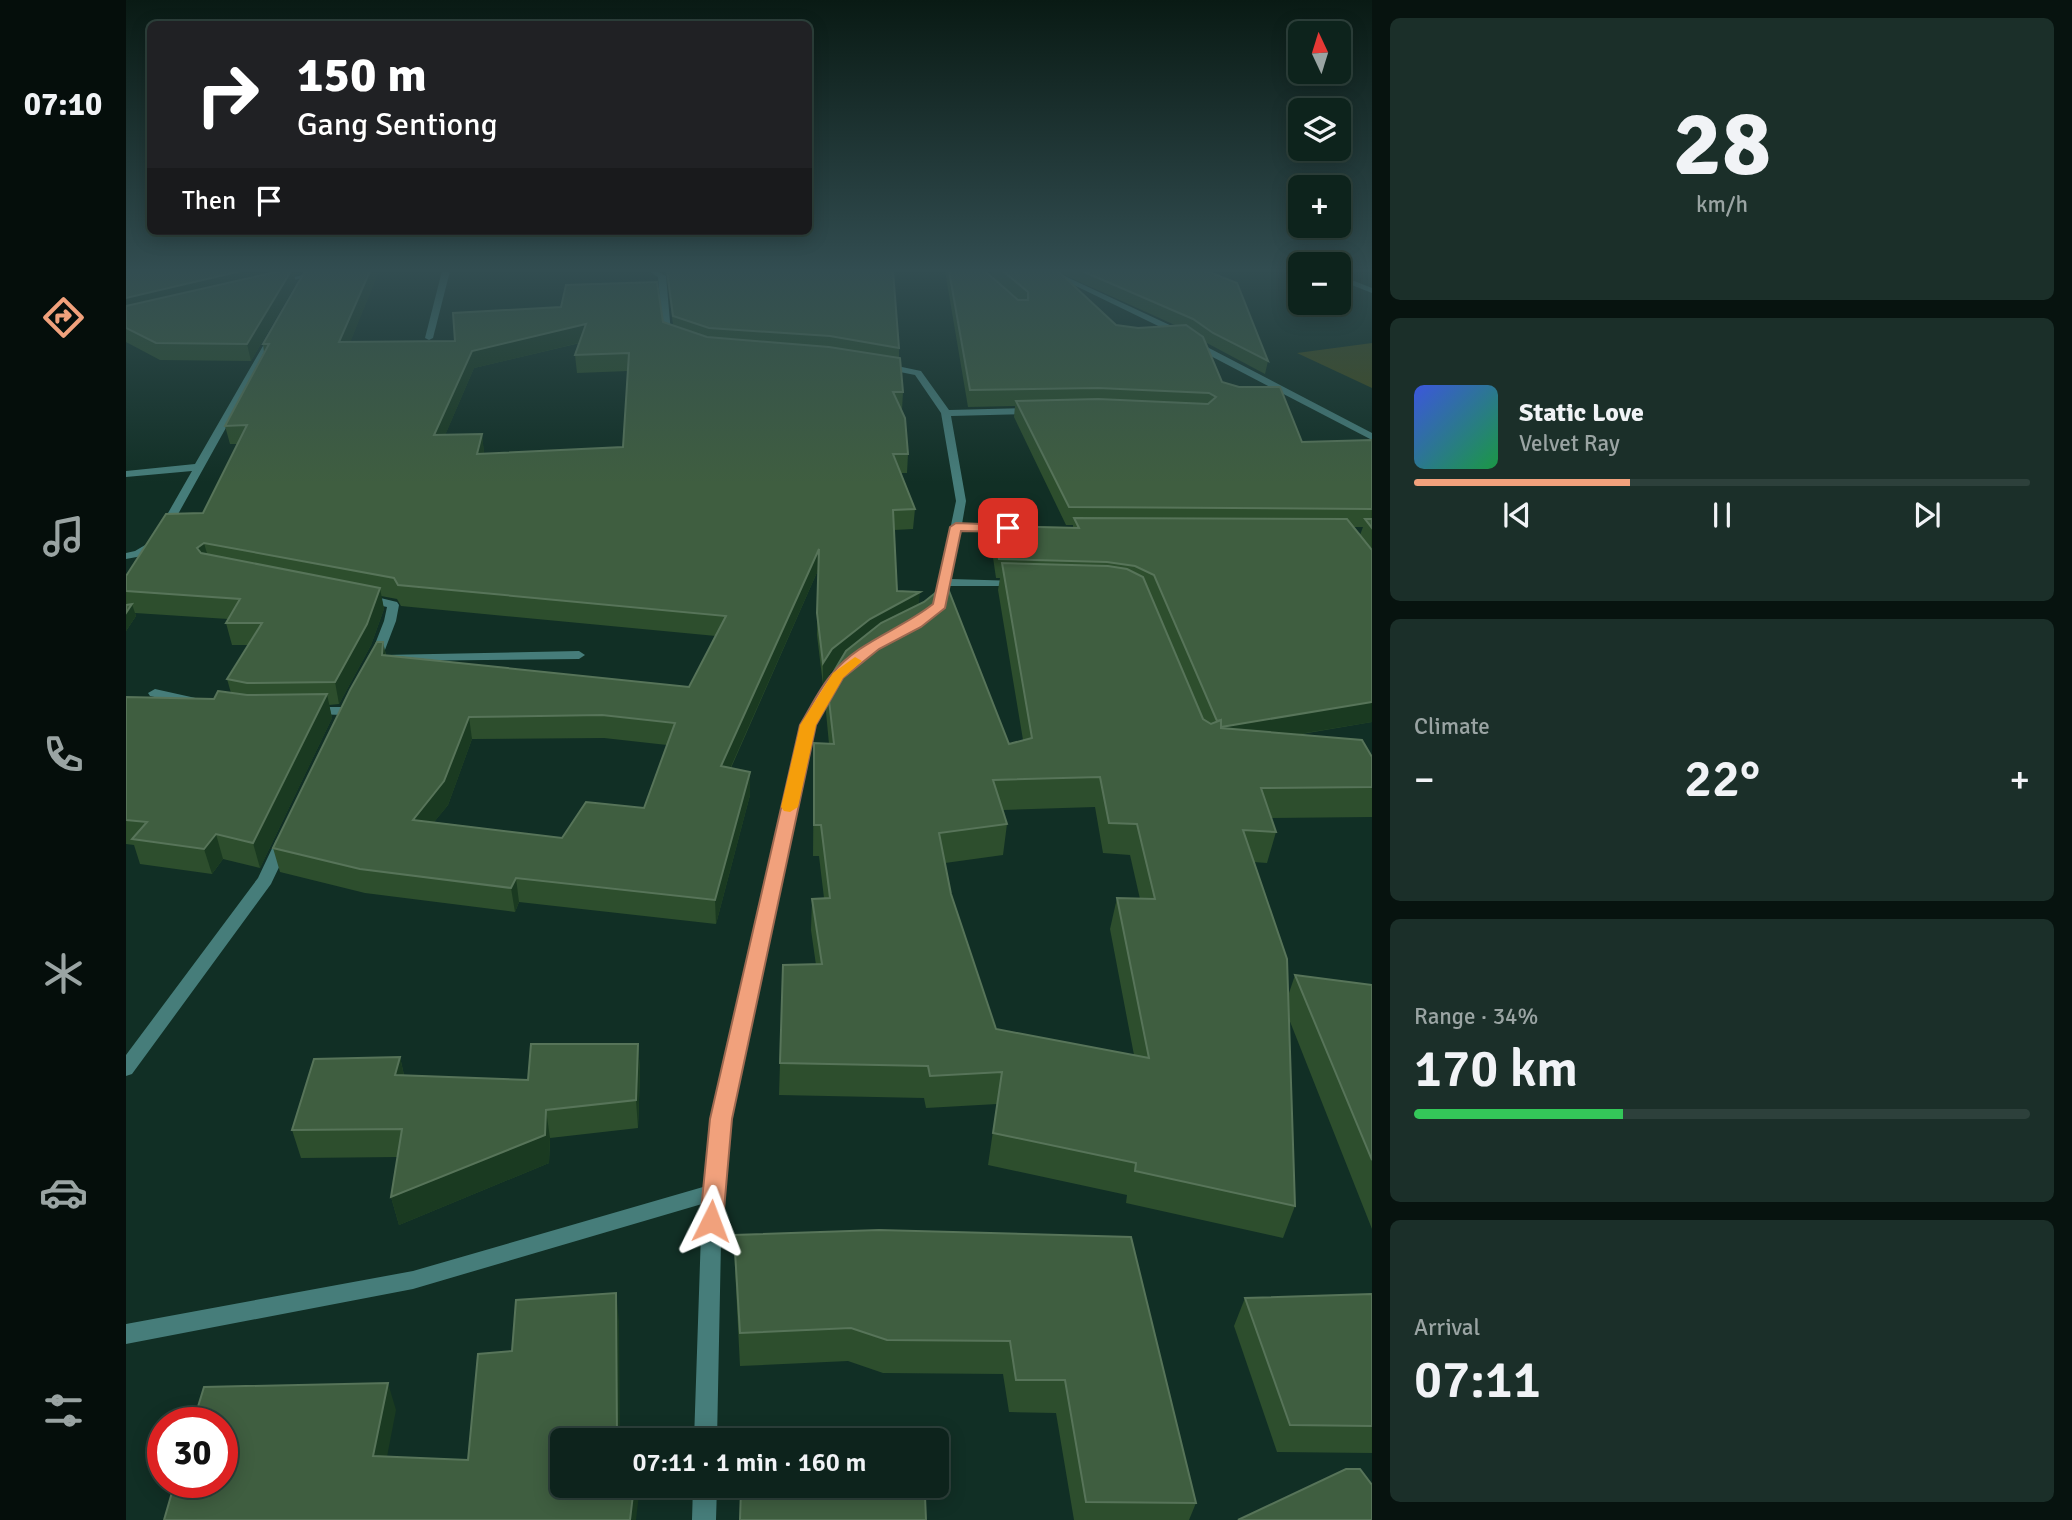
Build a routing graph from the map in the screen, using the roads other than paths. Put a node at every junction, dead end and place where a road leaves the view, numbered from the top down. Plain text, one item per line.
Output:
1 (269, 342) edge
2 (1194, 342) edge
3 (1206, 351) junction
4 (1210, 361) edge
5 (866, 363) edge
6 (1272, 398) edge
7 (1297, 398) junction
8 (1043, 411) edge
9 (946, 413) junction
10 (1372, 438) edge
11 (199, 467) junction
12 (126, 474) edge
13 (956, 527) junction
14 (1021, 529) edge
15 (126, 556) edge
16 (946, 582) junction
17 (1037, 584) edge
18 (355, 597) edge
19 (932, 611) edge
20 (579, 655) dead end
21 (847, 668) edge
22 (155, 693) dead end
23 (205, 704) edge
24 (294, 712) edge
25 (345, 712) edge
26 (288, 832) edge
27 (126, 1069) edge
28 (712, 1194) junction
29 (126, 1334) edge
30 (706, 1428) edge
31 (705, 1498) edge
32 (704, 1520) edge

1 - 11 street
2 - 3 street
3 - 4 street
3 - 7 street
5 - 9 street
6 - 7 street
7 - 10 street
8 - 9 street
9 - 13 street
11 - 12 street
11 - 15 street
13 - 14 street
13 - 16 street
16 - 17 street
16 - 19 street
18 - 20 street
21 - 28 street
22 - 23 street
24 - 25 street
26 - 27 street
28 - 29 street
28 - 30 street
31 - 32 street

